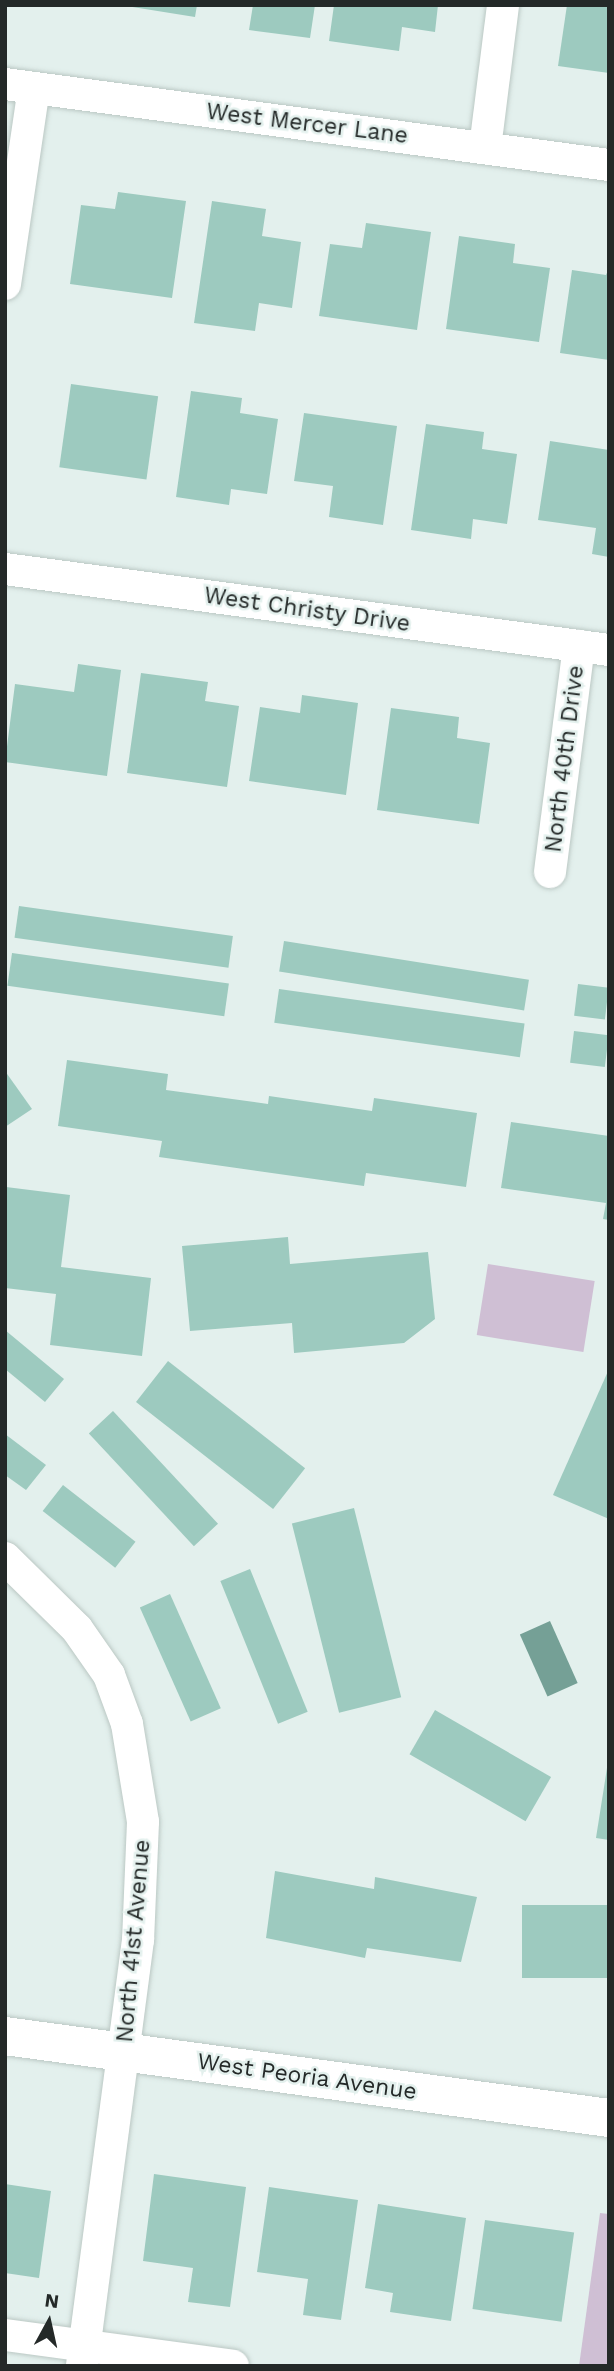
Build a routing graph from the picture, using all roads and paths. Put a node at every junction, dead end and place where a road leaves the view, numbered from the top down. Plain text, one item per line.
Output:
1 (503, 5) edge
2 (20, 86) edge
3 (485, 148) junction
4 (609, 165) edge
5 (5, 284) edge
6 (5, 569) edge
7 (594, 648) edge
8 (550, 872) dead end
9 (5, 1558) edge
10 (5, 2036) edge
11 (124, 2052) junction
12 (609, 2118) edge
13 (5, 2335) edge
14 (84, 2356) edge
15 (233, 2366) edge

1 - 3 street
2 - 3 street, West Mercer Lane
2 - 5 street
3 - 4 street, West Mercer Lane
6 - 7 street, West Christy Drive
7 - 8 street, North 40th Drive
9 - 11 street, North 41st Avenue
10 - 11 main road, West Peoria Avenue
11 - 12 main road, West Peoria Avenue
11 - 14 street, North 41st Avenue
13 - 14 street
14 - 15 street

